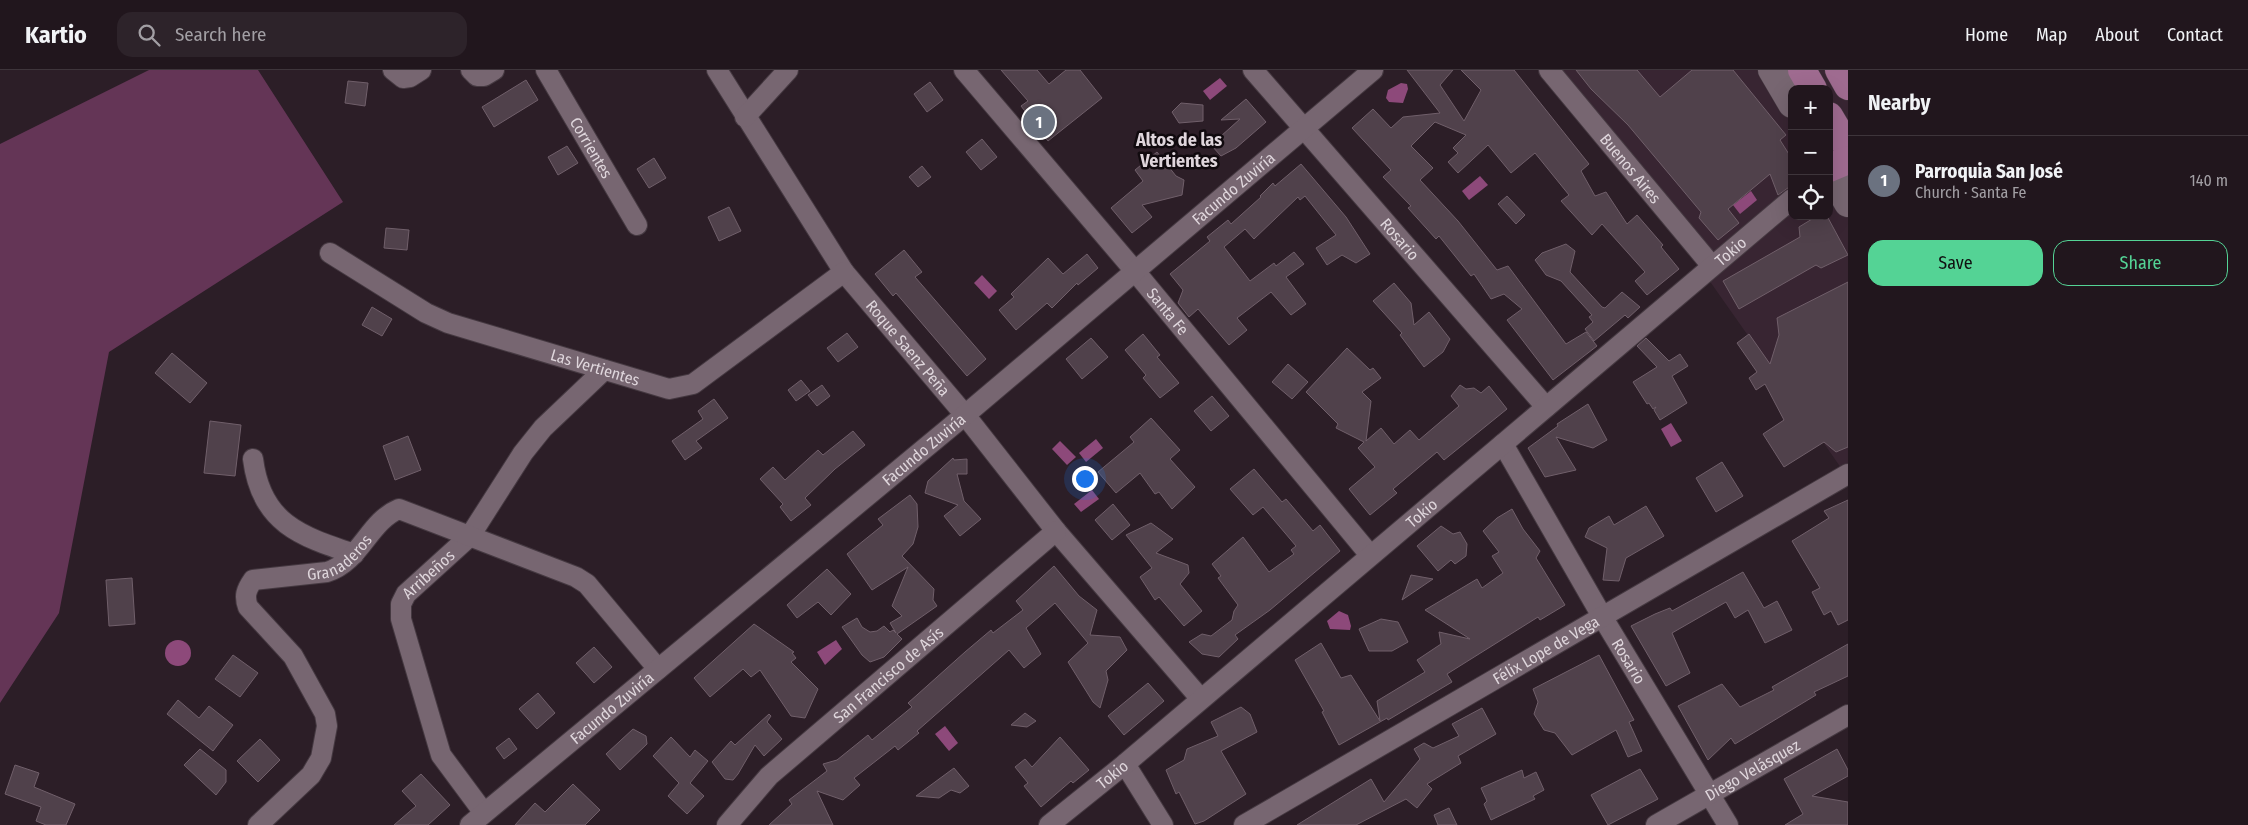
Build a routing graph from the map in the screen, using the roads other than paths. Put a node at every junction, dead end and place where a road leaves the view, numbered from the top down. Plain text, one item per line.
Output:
1 (471, 70) edge
2 (494, 70) edge
3 (546, 70) edge
4 (717, 70) edge
5 (788, 70) edge
6 (964, 70) edge
7 (1253, 70) edge
8 (1373, 70) edge
9 (1549, 70) edge
10 (1772, 70) edge
11 (1802, 70) edge
12 (1839, 70) edge
13 (1811, 85) edge
14 (1848, 86) edge
15 (1788, 97) edge
16 (745, 117) junction
17 (1833, 123) edge
18 (1303, 130) junction
19 (1848, 148) edge
20 (1848, 160) edge
21 (1833, 167) edge
22 (1832, 175) edge
23 (1788, 202) edge
24 (1848, 203) edge
25 (638, 225) dead end
26 (330, 253) dead end
27 (1712, 266) junction
28 (1134, 270) junction
29 (844, 272) junction
30 (604, 370) junction
31 (1546, 407) junction
32 (965, 415) junction
33 (1503, 444) junction
34 (253, 459) dead end
35 (1848, 474) edge
36 (1056, 530) junction
37 (470, 536) junction
38 (354, 554) junction
39 (1370, 556) junction
40 (1603, 618) junction
41 (658, 669) junction
42 (1200, 698) junction
43 (1848, 715) edge
44 (1125, 764) junction
45 (1710, 794) junction
46 (477, 819) edge
47 (258, 825) edge
48 (727, 825) edge
49 (1049, 825) edge
50 (1163, 825) edge
51 (1244, 825) edge
52 (1656, 825) edge
53 (1728, 825) edge

1 - 2 street
3 - 25 street, Corrientes
4 - 16 street, Roque Saenz Peña
5 - 16 street
6 - 28 street, Santa Fe
7 - 18 street, Rosario
8 - 18 street, Facundo Zuviría
9 - 27 street, Buenos Aires
10 - 15 main road
11 - 13 main road
12 - 14 main road
16 - 29 street, Roque Saenz Peña
17 - 19 main road
18 - 28 street, Facundo Zuviría
18 - 31 street, Rosario
20 - 21 main road
22 - 24 main road
23 - 27 street, Tokio
26 - 30 street, Las Vertientes
27 - 31 street, Tokio
28 - 32 street, Facundo Zuviría
28 - 39 street, Santa Fe
29 - 30 street, Las Vertientes
29 - 32 street, Roque Saenz Peña
30 - 37 street, Arribeños
31 - 33 street, Tokio
32 - 36 street, Roque Saenz Peña
32 - 41 street, Facundo Zuviría
33 - 39 street, Tokio
33 - 40 street, Rosario
34 - 38 street
35 - 40 street, Félix Lope de Vega
36 - 42 street, Roque Saenz Peña
36 - 48 street, San Francisco de Asís
37 - 38 street, Granaderos
37 - 41 street, Granaderos
37 - 46 street, Arribeños
38 - 47 street, Granaderos
39 - 42 street, Tokio
40 - 45 street, Rosario
40 - 51 street, Félix Lope de Vega
41 - 46 street, Facundo Zuviría
42 - 44 street, Tokio
43 - 45 street, Diego Velásquez
44 - 49 street, Tokio
44 - 50 street
45 - 52 street, Diego Velásquez
45 - 53 street, Rosario

